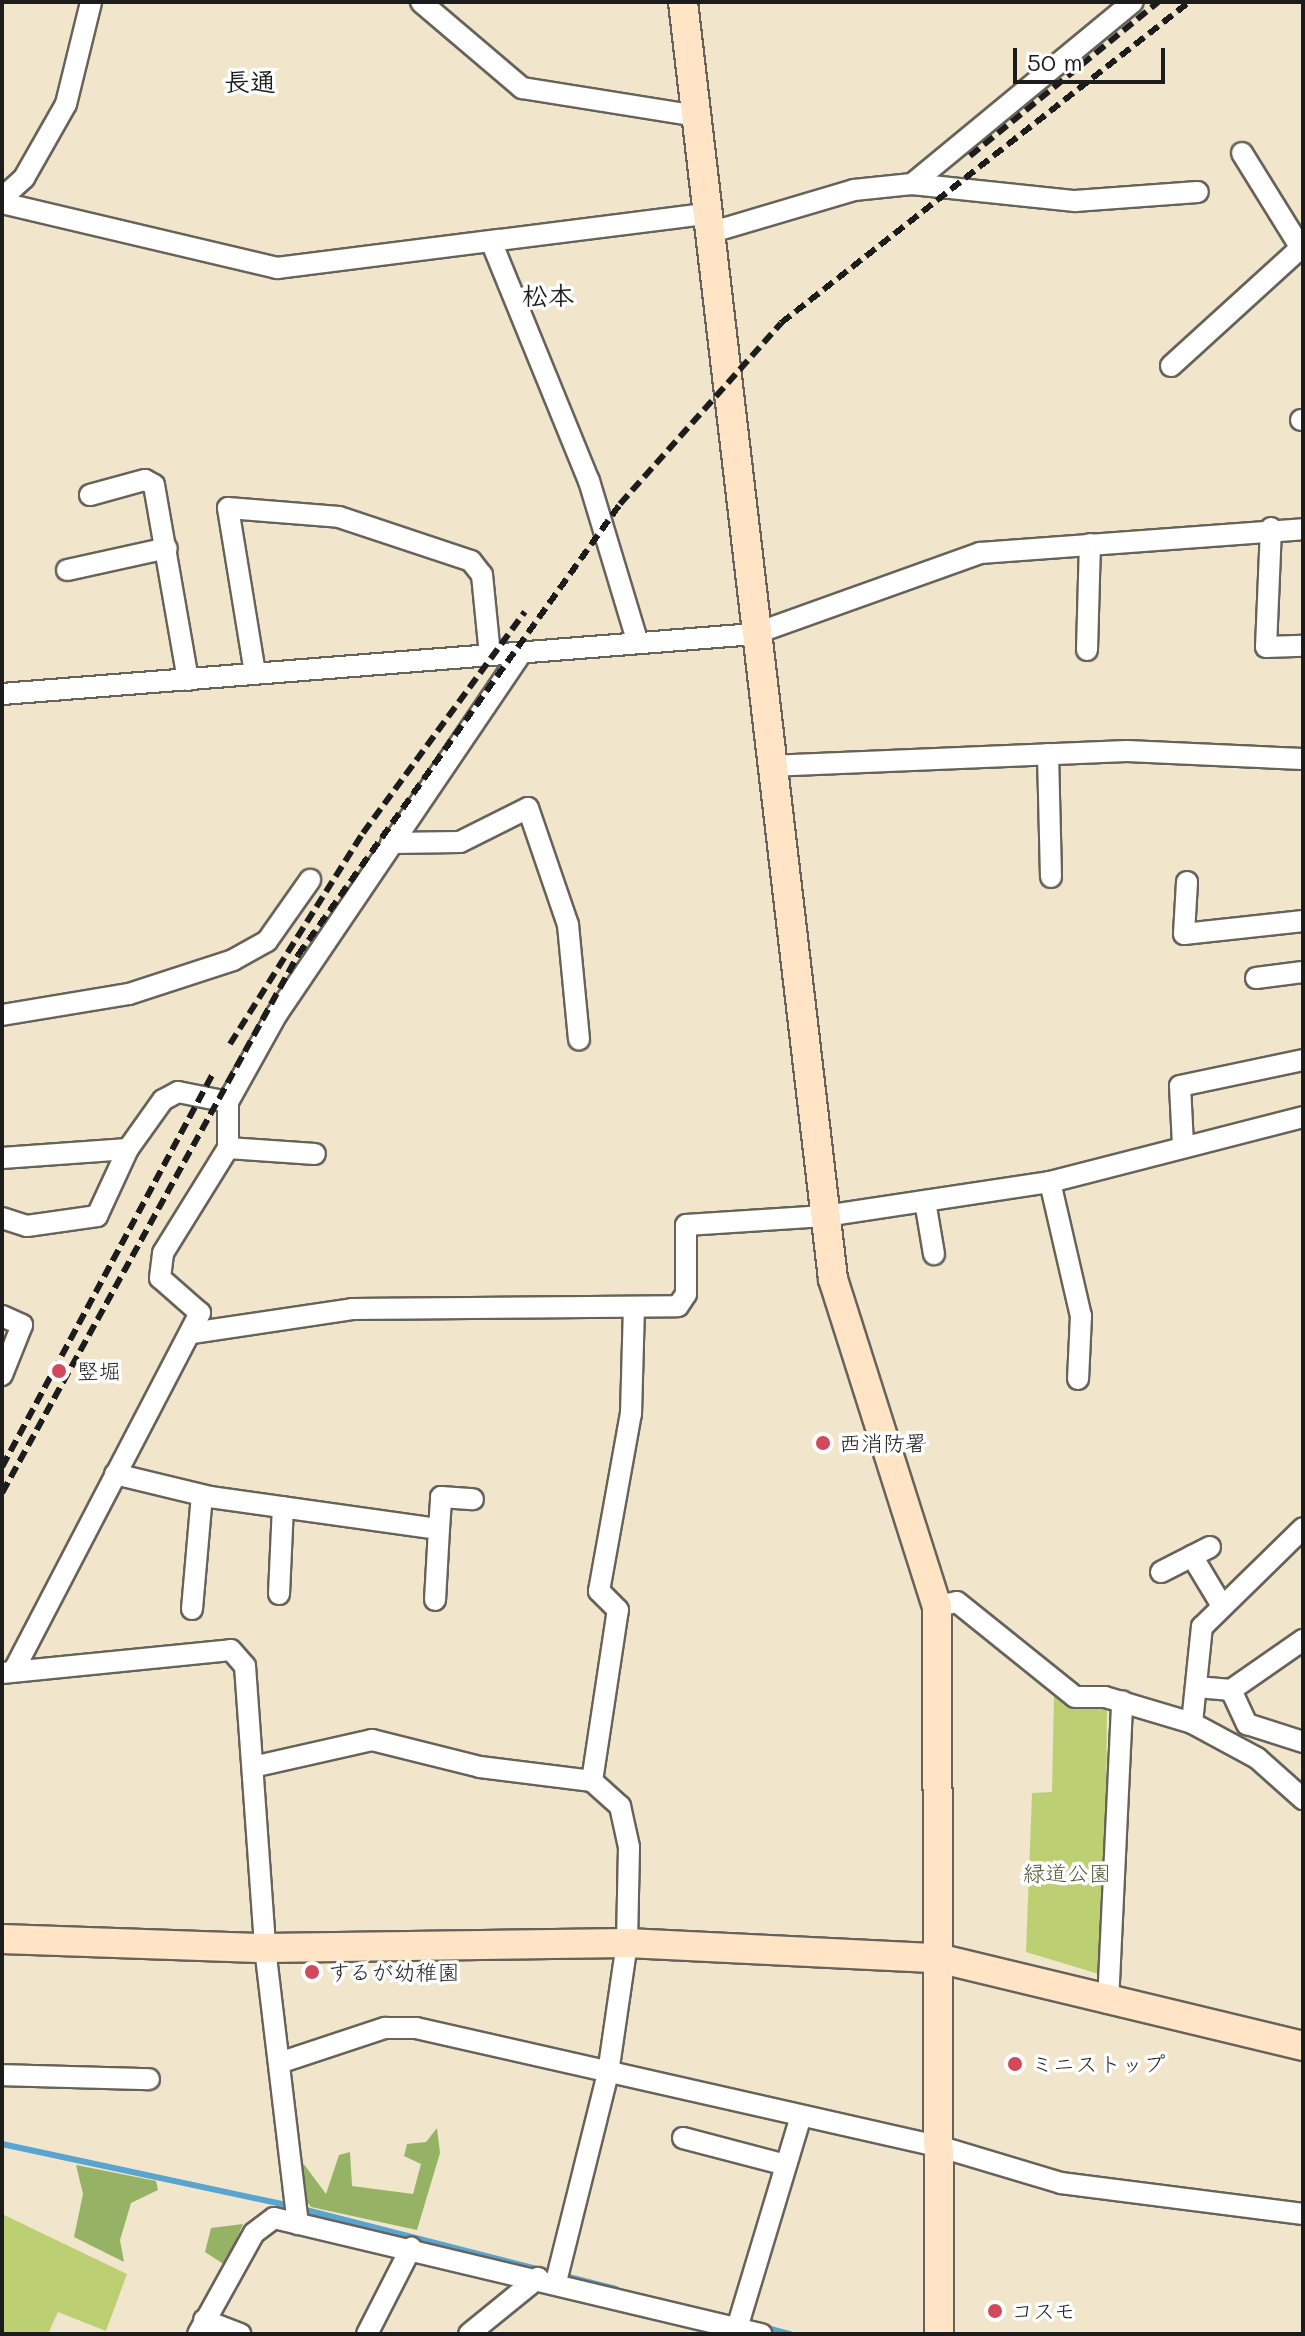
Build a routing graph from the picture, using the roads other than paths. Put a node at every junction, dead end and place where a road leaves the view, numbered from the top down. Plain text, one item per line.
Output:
1 (91, 2) edge
2 (421, 2) edge
3 (683, 2) edge
4 (1133, 2) edge
5 (696, 116) junction
6 (1242, 153) dead end
7 (912, 184) junction
8 (1198, 192) dead end
9 (2, 200) edge
10 (708, 224) junction
11 (493, 246) junction
12 (1302, 247) edge
13 (1171, 366) dead end
14 (90, 495) dead end
15 (1271, 528) junction
16 (1303, 529) edge
17 (1090, 544) junction
18 (167, 548) junction
19 (67, 570) dead end
20 (754, 634) junction
21 (638, 643) junction
22 (1303, 646) edge
23 (1087, 650) dead end
24 (521, 654) junction
25 (490, 655) junction
26 (255, 673) junction
27 (188, 680) junction
28 (2, 694) edge
29 (1048, 754) junction
30 (1303, 759) edge
31 (769, 766) junction
32 (391, 843) junction
33 (1051, 877) dead end
34 (310, 880) dead end
35 (1187, 882) dead end
36 (1303, 921) edge
37 (1303, 972) edge
38 (1256, 978) dead end
39 (2, 1015) edge
40 (579, 1039) dead end
41 (1303, 1060) edge
42 (228, 1102) junction
43 (1303, 1117) edge
44 (1183, 1145) junction
45 (228, 1148) junction
46 (128, 1149) junction
47 (315, 1154) dead end
48 (2, 1158) edge
49 (1050, 1182) junction
50 (925, 1201) junction
51 (825, 1216) junction
52 (2, 1218) edge
53 (934, 1254) dead end
54 (634, 1307) junction
55 (2, 1316) edge
56 (192, 1333) junction
57 (2, 1375) edge
58 (1078, 1379) dead end
59 (115, 1474) junction
60 (202, 1495) junction
61 (473, 1499) dead end
62 (283, 1507) junction
63 (1303, 1528) edge
64 (439, 1529) junction
65 (1161, 1572) dead end
66 (279, 1594) dead end
67 (435, 1600) dead end
68 (937, 1606) junction
69 (1222, 1606) junction
70 (192, 1609) dead end
71 (1303, 1640) edge
72 (8, 1672) edge
73 (1197, 1687) junction
74 (1231, 1690) junction
75 (1122, 1701) junction
76 (1192, 1723) junction
77 (1303, 1742) edge
78 (257, 1766) junction
79 (592, 1781) junction
80 (1303, 1799) edge
81 (2, 1939) edge
82 (627, 1943) junction
83 (265, 1948) junction
84 (937, 1958) junction
85 (1108, 2003) junction
86 (1303, 2046) edge
87 (279, 2063) junction
88 (608, 2073) junction
89 (2, 2075) edge
90 (149, 2079) dead end
91 (801, 2116) junction
92 (683, 2138) dead end
93 (941, 2147) junction
94 (786, 2165) junction
95 (1303, 2214) edge
96 (298, 2224) junction
97 (411, 2248) junction
98 (547, 2280) junction
99 (739, 2321) junction
100 (201, 2327) edge
101 (240, 2334) edge
102 (367, 2334) edge
103 (469, 2334) edge
104 (761, 2334) edge
105 (939, 2334) edge

1 - 9 street
2 - 5 street
3 - 5 street
4 - 7 street
5 - 10 street
6 - 12 street
7 - 8 street
7 - 10 street
9 - 11 street
10 - 11 street
10 - 20 street
11 - 21 street
12 - 13 street
14 - 18 street
15 - 16 street
15 - 17 street
15 - 22 street
17 - 20 street
17 - 23 street
18 - 19 street
18 - 27 street
20 - 21 street
20 - 31 street
21 - 24 street
24 - 25 street
24 - 32 street
25 - 26 street
25 - 26 street
26 - 27 street
27 - 28 street
29 - 30 street
29 - 31 street
29 - 33 street
31 - 51 street
32 - 40 street
32 - 42 street
34 - 39 street
35 - 36 street
37 - 38 street
41 - 44 street
42 - 45 street
42 - 46 street
43 - 44 street
44 - 49 street
45 - 47 street
45 - 56 street
46 - 48 street
46 - 52 street
49 - 50 street
49 - 58 street
50 - 51 street
50 - 53 street
51 - 54 street
51 - 68 street
54 - 56 street
54 - 79 street
55 - 57 street
56 - 59 street
59 - 60 street
59 - 72 street
60 - 62 street
60 - 70 street
61 - 64 street
62 - 64 street
62 - 66 street
63 - 69 street
64 - 67 street
65 - 69 street
68 - 75 street
68 - 84 street
69 - 73 street
71 - 74 street
72 - 78 street
73 - 74 street
73 - 76 street
74 - 77 street
75 - 76 street
75 - 85 street
76 - 80 street
78 - 79 street
78 - 83 street
79 - 82 street
81 - 83 street
82 - 83 street
82 - 84 street
82 - 88 street
83 - 87 street
84 - 85 street
84 - 93 street
85 - 86 street
87 - 88 street
87 - 96 street
88 - 91 street
88 - 98 street
89 - 90 street
91 - 93 street
91 - 94 street
92 - 94 street
93 - 95 street
93 - 105 street
94 - 99 street
96 - 97 street
96 - 100 street
97 - 98 street
97 - 102 street
98 - 99 street
98 - 103 street
99 - 104 street
100 - 101 street

